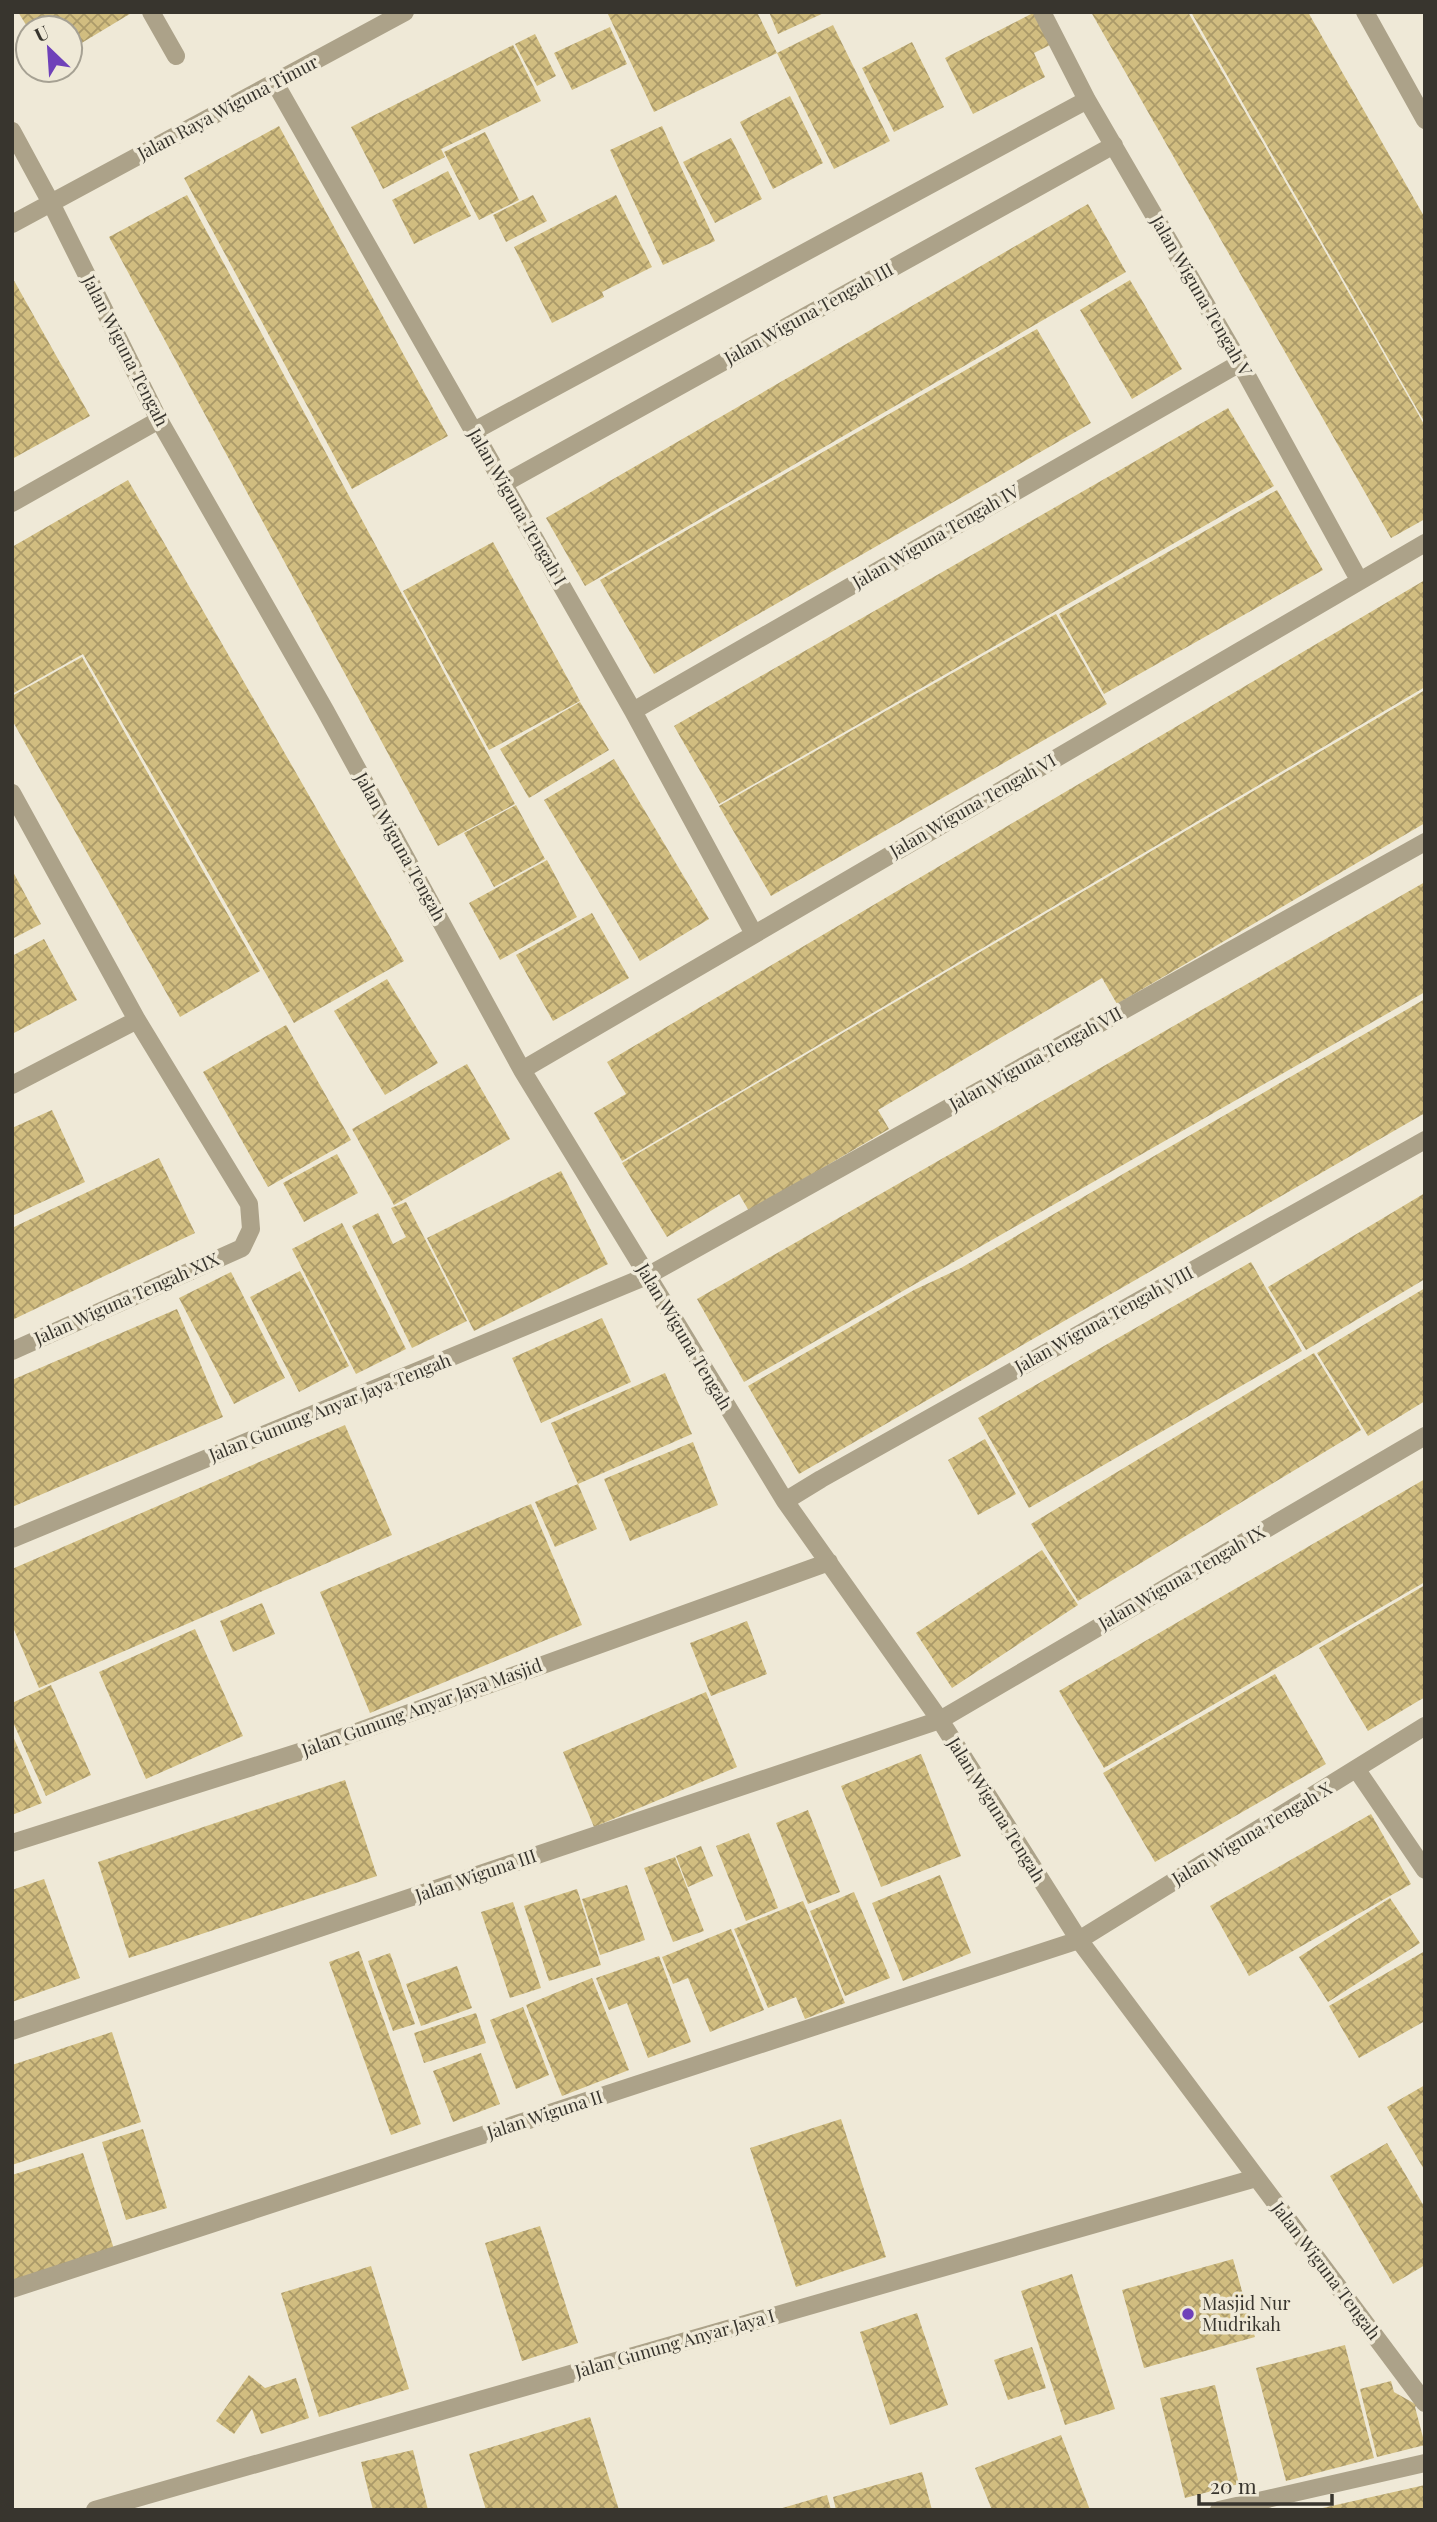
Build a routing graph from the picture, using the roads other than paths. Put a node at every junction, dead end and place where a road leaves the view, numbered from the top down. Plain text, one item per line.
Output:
1 (151, 12) edge
2 (405, 12) edge
3 (1042, 12) edge
4 (1365, 12) edge
5 (176, 56) dead end
6 (275, 83) junction
7 (1087, 100) junction
8 (1425, 120) edge
9 (12, 131) edge
10 (1114, 145) junction
11 (51, 203) junction
12 (12, 225) edge
13 (1240, 363) junction
14 (159, 421) junction
15 (474, 431) junction
16 (503, 484) junction
17 (12, 503) edge
18 (1425, 542) edge
19 (1359, 580) junction
20 (633, 711) junction
21 (12, 793) edge
22 (1425, 842) edge
23 (754, 934) junction
24 (138, 1020) junction
25 (522, 1070) junction
26 (12, 1085) edge
27 (1425, 1140) edge
28 (647, 1276) junction
29 (12, 1351) edge
30 (1425, 1436) edge
31 (785, 1502) junction
32 (12, 1539) edge
33 (829, 1562) junction
34 (940, 1720) junction
35 (1425, 1726) edge
36 (1357, 1770) junction
37 (12, 1843) edge
38 (1425, 1870) edge
39 (1079, 1940) junction
40 (12, 2031) edge
41 (1256, 2178) junction
42 (12, 2289) edge
43 (1425, 2403) edge
44 (1425, 2463) edge
45 (95, 2510) edge
46 (1219, 2510) edge

1 - 5 street
2 - 6 street, Jalan Raya Wiguna Timur
3 - 7 street, Jalan Wiguna Tengah V
4 - 8 street
6 - 11 street, Jalan Raya Wiguna Timur
6 - 15 street, Jalan Wiguna Tengah I
7 - 10 street, Jalan Wiguna Tengah V
7 - 15 street
9 - 11 street, Jalan Wiguna Tengah
10 - 13 street, Jalan Wiguna Tengah V
10 - 16 street, Jalan Wiguna Tengah III
11 - 12 street, Jalan Raya Wiguna Timur
11 - 14 street, Jalan Wiguna Tengah
13 - 19 street, Jalan Wiguna Tengah V
13 - 20 street, Jalan Wiguna Tengah IV
14 - 17 street
14 - 25 street, Jalan Wiguna Tengah
15 - 16 street, Jalan Wiguna Tengah I
16 - 20 street, Jalan Wiguna Tengah I
18 - 19 street, Jalan Wiguna Tengah VI
19 - 23 street, Jalan Wiguna Tengah VI
20 - 23 street, Jalan Wiguna Tengah I
21 - 24 street
22 - 28 street, Jalan Wiguna Tengah VII
23 - 25 street, Jalan Wiguna Tengah VI
24 - 26 street
24 - 29 street, Jalan Wiguna Tengah XIX
25 - 28 street, Jalan Wiguna Tengah
27 - 31 street, Jalan Wiguna Tengah VIII
28 - 31 street, Jalan Wiguna Tengah
28 - 32 street, Jalan Gunung Anyar Jaya Tengah
30 - 34 street, Jalan Wiguna Tengah IX
31 - 33 street, Jalan Wiguna Tengah
33 - 34 street, Jalan Wiguna Tengah
33 - 37 street, Jalan Gunung Anyar Jaya Masjid
34 - 39 street, Jalan Wiguna Tengah
34 - 40 street, Jalan Wiguna III
35 - 36 street, Jalan Wiguna Tengah X
36 - 38 street
36 - 39 street, Jalan Wiguna Tengah X
39 - 41 street, Jalan Wiguna Tengah
39 - 42 street, Jalan Wiguna II
41 - 43 street, Jalan Wiguna Tengah
41 - 45 street, Jalan Gunung Anyar Jaya I
44 - 46 street

